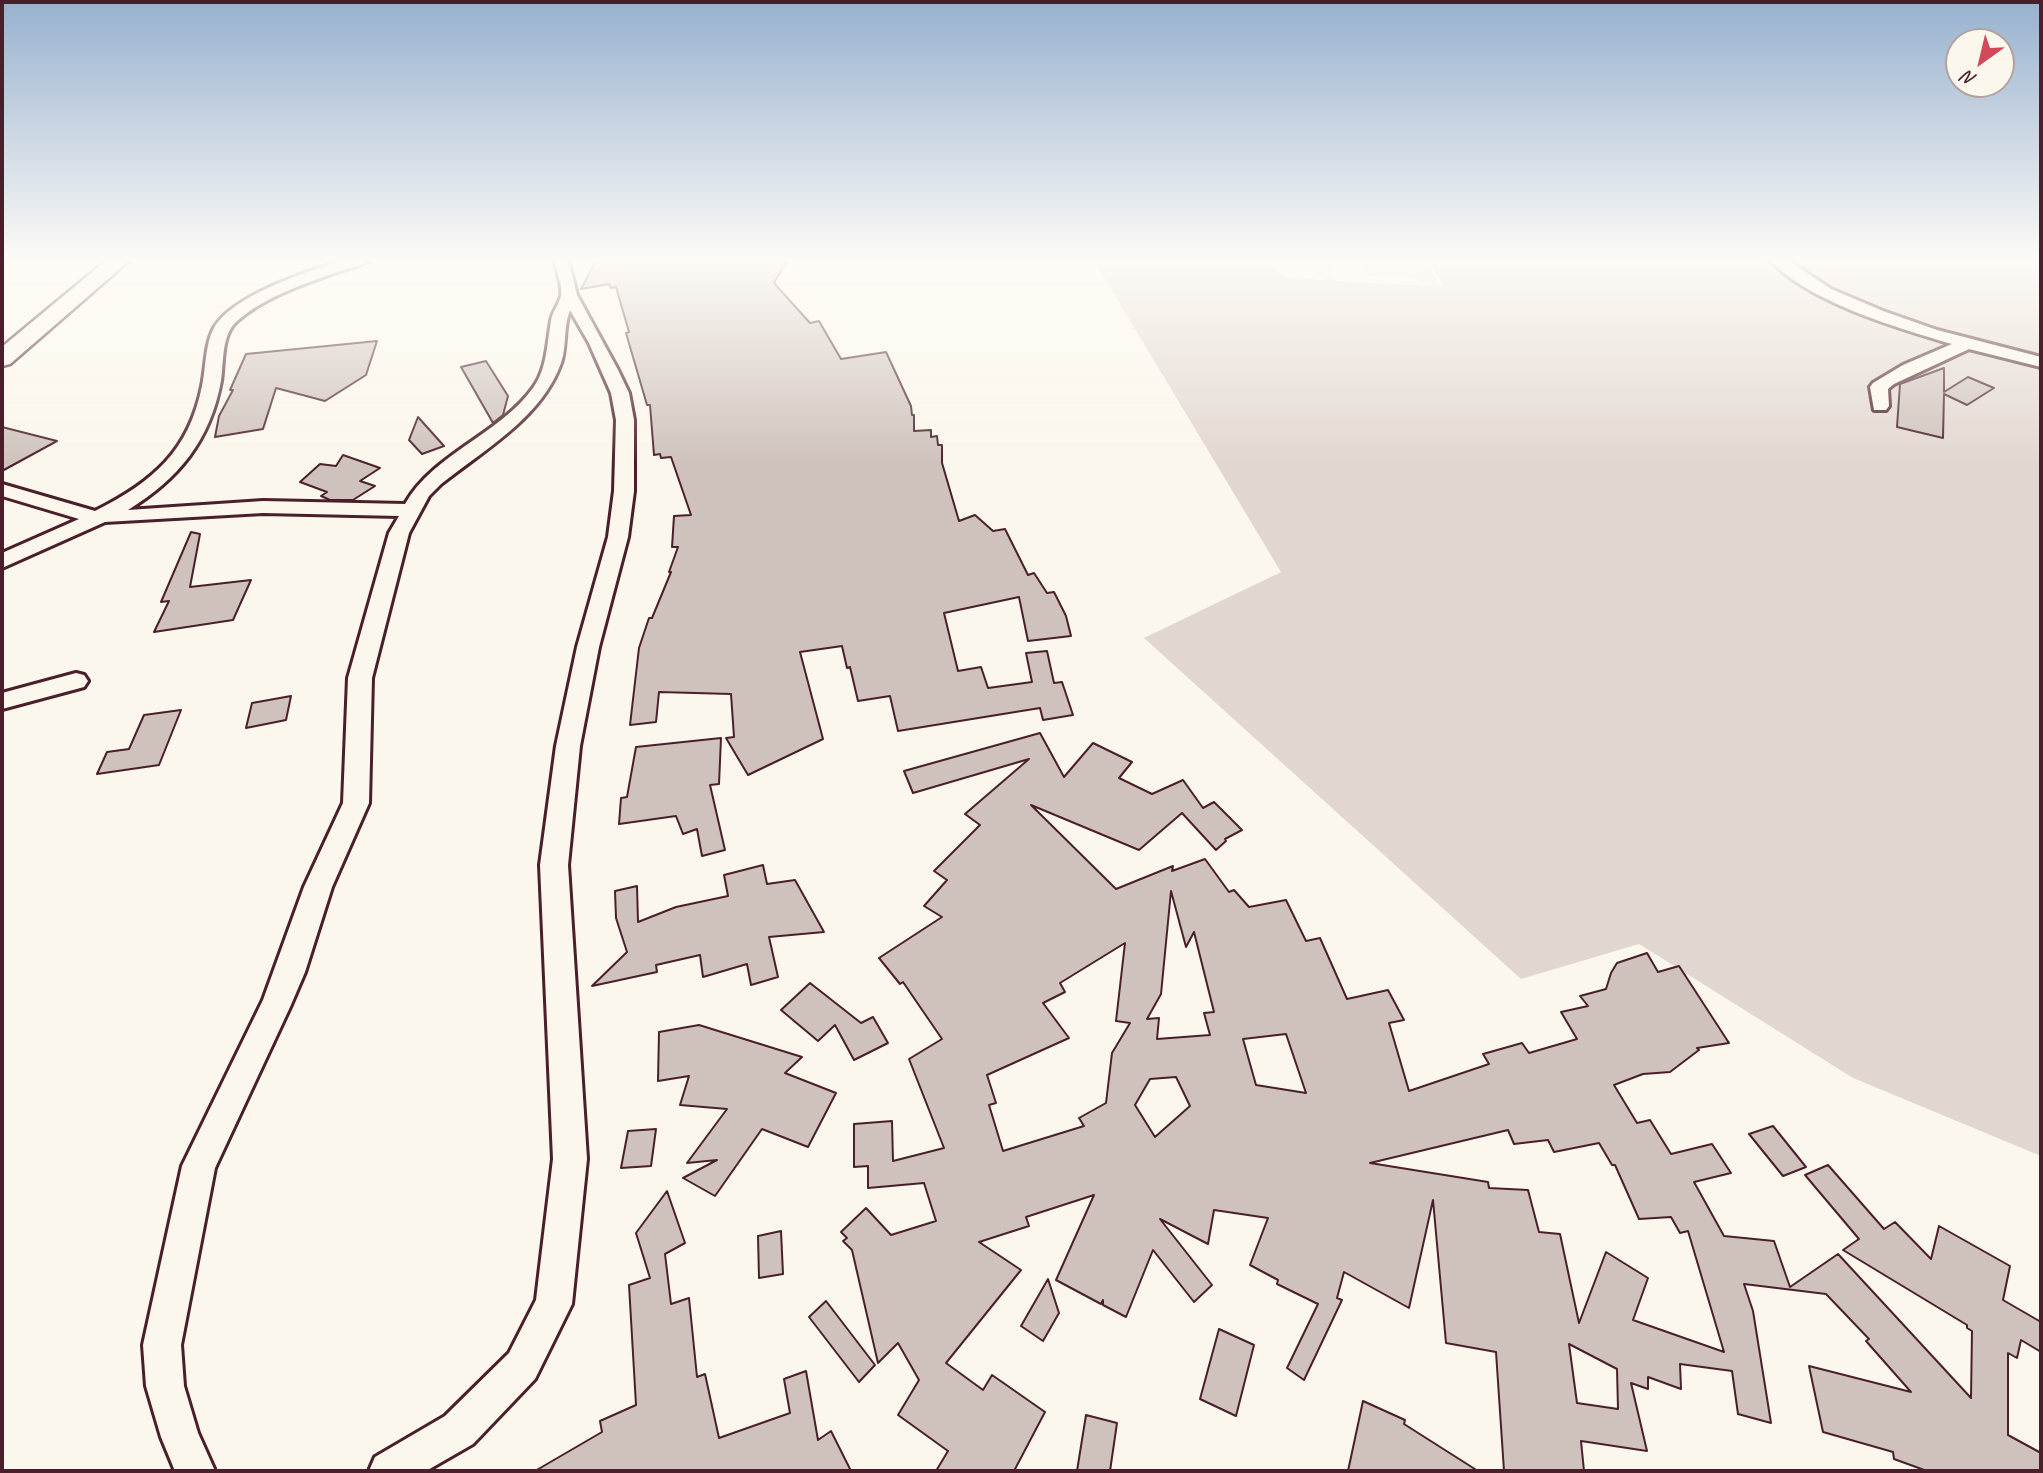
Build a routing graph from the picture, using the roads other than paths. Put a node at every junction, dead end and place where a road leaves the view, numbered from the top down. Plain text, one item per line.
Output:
1 (39, 328) edge
2 (222, 328) edge
3 (558, 328) edge
4 (588, 328) edge
5 (1918, 328) edge
6 (1966, 344) junction
7 (2, 359) edge
8 (2041, 362) edge
9 (1880, 406) dead end
10 (2, 490) edge
11 (410, 510) junction
12 (93, 518) junction
13 (2, 561) edge
14 (76, 681) dead end
15 (2, 701) edge
16 (195, 1471) edge
17 (388, 1471) edge

1 - 7 main road
2 - 12 street
3 - 11 street
4 - 17 street
5 - 6 street
6 - 8 street
6 - 9 street
10 - 12 street
11 - 12 street
11 - 16 street
12 - 13 street
14 - 15 street

